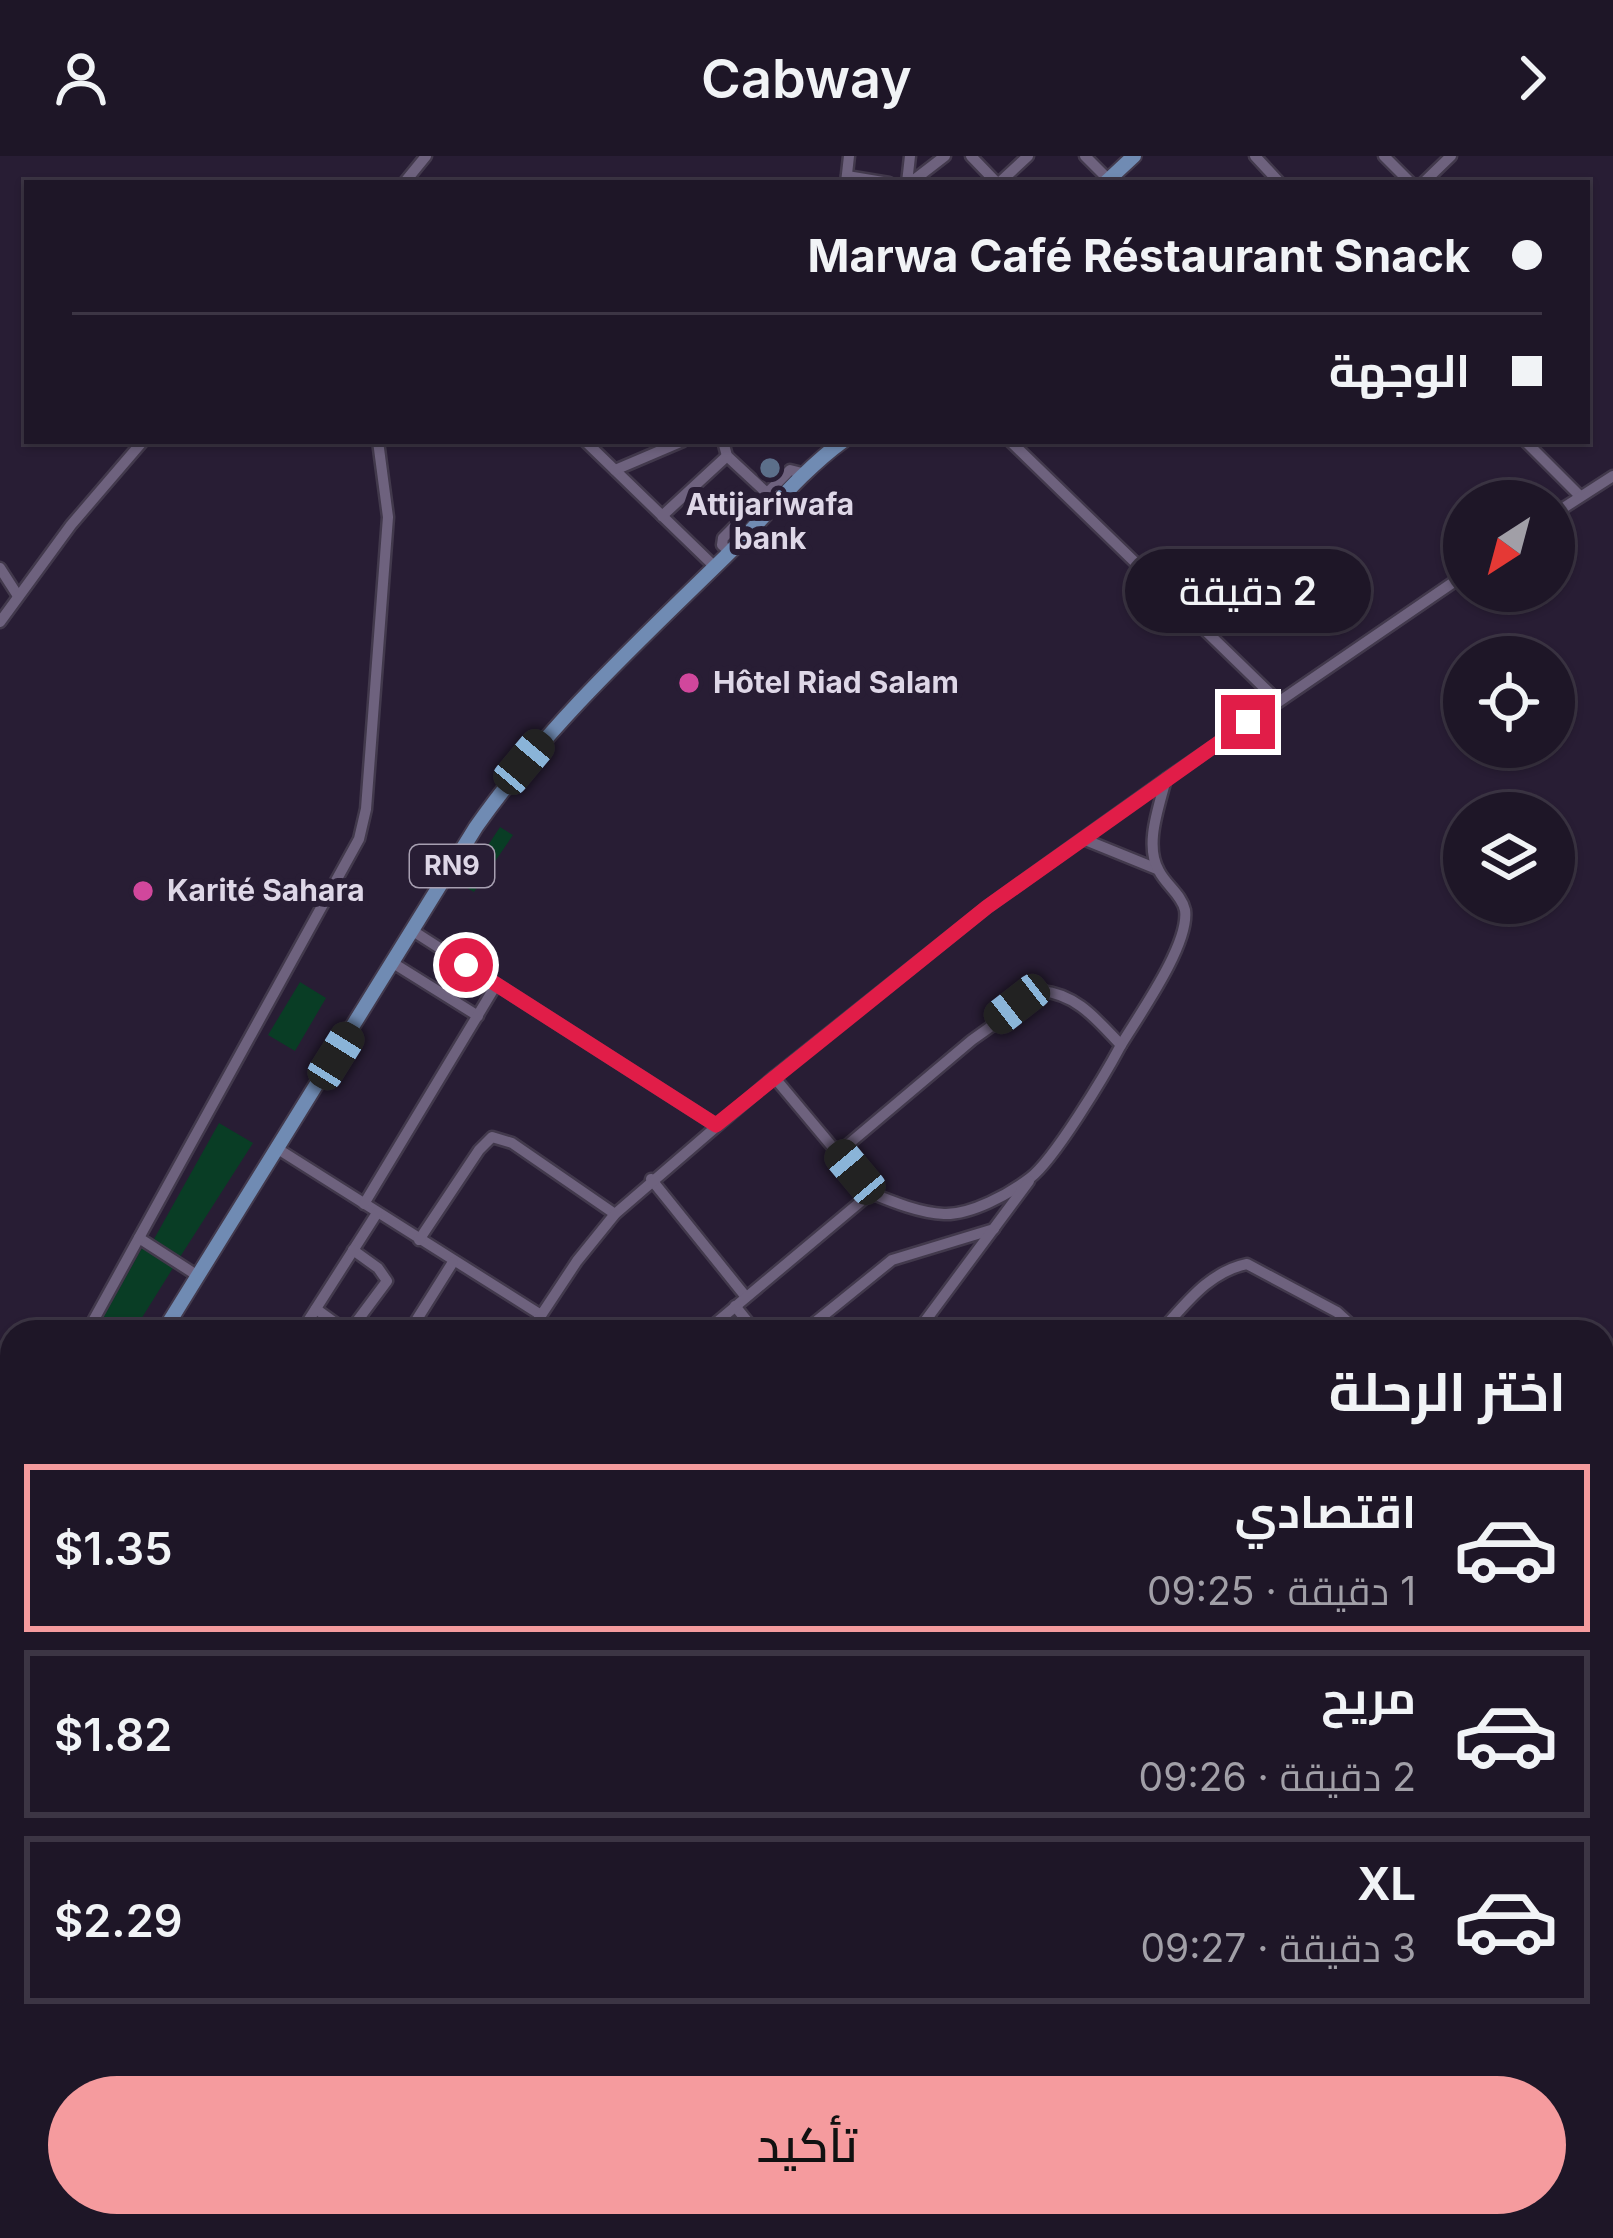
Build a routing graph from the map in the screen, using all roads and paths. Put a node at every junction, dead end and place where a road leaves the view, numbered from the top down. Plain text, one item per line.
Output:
1 (426, 156) edge
2 (849, 156) edge
3 (945, 156) edge
4 (971, 156) edge
5 (1028, 156) edge
6 (1085, 156) edge
7 (1134, 156) edge
8 (1384, 156) edge
9 (1451, 156) edge
10 (406, 180) edge
11 (847, 180) edge
12 (912, 180) edge
13 (996, 180) edge
14 (1002, 180) edge
15 (1106, 180) edge
16 (1108, 180) edge
17 (1409, 180) edge
18 (1426, 180) edge
19 (141, 444) edge
20 (379, 444) edge
21 (588, 444) edge
22 (675, 444) edge
23 (724, 444) edge
24 (825, 444) edge
25 (839, 444) edge
26 (1013, 444) edge
27 (1528, 444) edge
28 (727, 456) junction
29 (818, 459) junction
30 (615, 470) junction
31 (1613, 476) edge
32 (1580, 496) junction
33 (773, 499) junction
34 (1575, 499) edge
35 (662, 516) junction
36 (715, 567) junction
37 (0, 568) edge
38 (1443, 589) edge
39 (18, 596) junction
40 (0, 622) edge
41 (1278, 701) junction
42 (1166, 779) junction
43 (1083, 839) junction
44 (1157, 869) junction
45 (413, 931) junction
46 (394, 963) junction
47 (496, 985) junction
48 (478, 1016) junction
49 (1121, 1045) junction
50 (774, 1077) junction
51 (716, 1125) junction
52 (278, 1149) junction
53 (838, 1153) junction
54 (1032, 1177) junction
55 (651, 1179) junction
56 (871, 1192) junction
57 (364, 1204) junction
58 (377, 1213) junction
59 (615, 1214) junction
60 (994, 1228) junction
61 (139, 1238) junction
62 (419, 1240) junction
63 (352, 1250) junction
64 (453, 1262) junction
65 (198, 1276) junction
66 (741, 1302) junction
67 (316, 1310) junction
68 (541, 1315) junction
69 (94, 1320) edge
70 (170, 1320) edge
71 (309, 1320) edge
72 (331, 1320) edge
73 (357, 1320) edge
74 (417, 1320) edge
75 (538, 1320) edge
76 (719, 1320) edge
77 (750, 1320) edge
78 (818, 1320) edge
79 (930, 1320) edge
80 (1171, 1320) edge
81 (1346, 1320) edge

1 - 10 street
2 - 11 street
3 - 12 street
4 - 13 street
5 - 14 street
6 - 15 street
7 - 16 main road
8 - 17 street
9 - 18 street
19 - 39 street
20 - 61 street
21 - 30 street
22 - 30 street
23 - 28 street
24 - 29 main road, RN9
25 - 29 main road, RN9
26 - 41 street
27 - 32 street
28 - 33 street
28 - 35 street
29 - 33 main road, RN9
30 - 35 street
31 - 32 street
32 - 34 street
33 - 36 main road, RN9
35 - 36 street
36 - 45 main road, RN9
37 - 39 street
38 - 41 street
39 - 40 street
41 - 42 street
42 - 43 street
42 - 44 street
43 - 44 street
43 - 50 street
44 - 49 street
45 - 46 main road, RN9
45 - 47 street
46 - 48 street
46 - 52 main road, RN9
47 - 48 street
47 - 51 street
48 - 57 street
49 - 53 street
49 - 54 street
50 - 51 street
50 - 53 street
51 - 55 street
52 - 57 street
52 - 65 main road, RN9
53 - 56 street
54 - 56 street
54 - 60 street
55 - 59 street
55 - 66 street
56 - 66 street
57 - 58 street
58 - 62 street
58 - 63 street
59 - 62 street
59 - 68 street
60 - 78 street
60 - 79 street
61 - 65 street
61 - 69 street
62 - 64 street
63 - 67 street
63 - 73 street
64 - 68 street
64 - 74 street
65 - 70 main road, RN9
66 - 76 street
66 - 77 street
67 - 71 street
67 - 72 street
68 - 75 street
80 - 81 street

